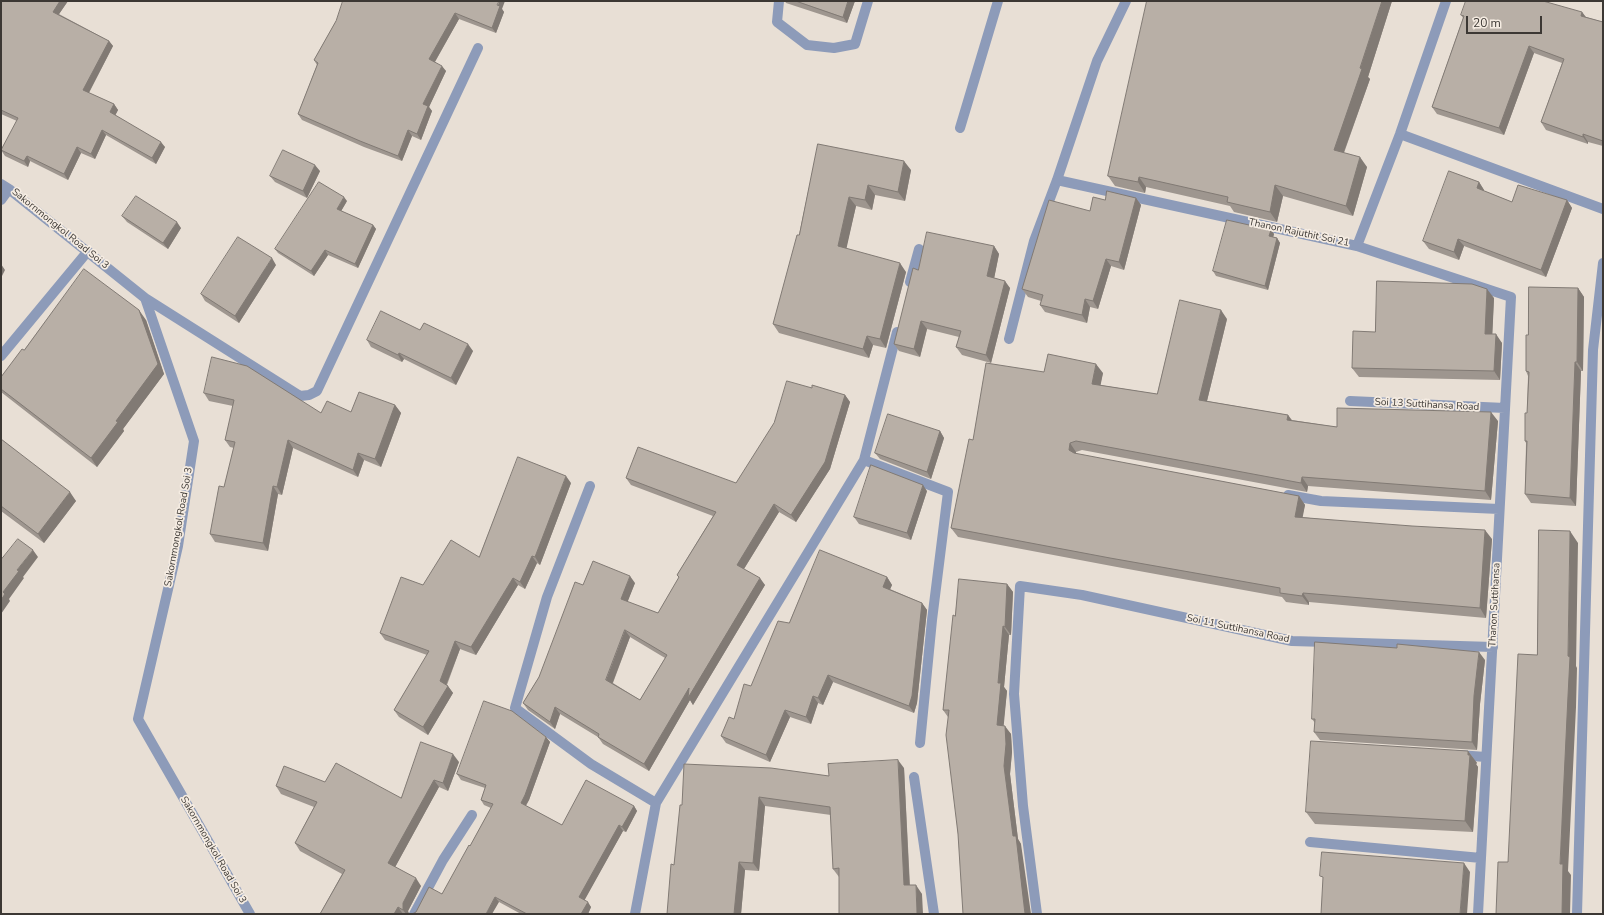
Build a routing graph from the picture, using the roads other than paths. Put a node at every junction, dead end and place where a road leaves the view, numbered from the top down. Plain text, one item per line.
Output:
1 (779, 1) edge
2 (868, 1) edge
3 (998, 1) edge
4 (1126, 1) edge
5 (1446, 1) edge
6 (478, 48) dead end
7 (960, 128) dead end
8 (1400, 134) junction
9 (1057, 180) junction
10 (5, 186) edge
11 (1, 200) edge
12 (1603, 209) edge
13 (1356, 246) junction
14 (919, 249) dead end
15 (88, 251) junction
16 (1603, 263) edge
17 (907, 294) edge
18 (145, 298) junction
19 (899, 324) edge
20 (1009, 339) dead end
21 (1, 356) edge
22 (1350, 401) dead end
23 (1505, 408) junction
24 (864, 460) junction
25 (590, 486) dead end
26 (1274, 492) edge
27 (1499, 509) junction
28 (1493, 647) junction
29 (920, 743) dead end
30 (1447, 754) edge
31 (1486, 757) junction
32 (914, 776) dead end
33 (656, 803) junction
34 (472, 815) dead end
35 (1310, 842) dead end
36 (1481, 858) junction
37 (250, 914) edge
38 (414, 914) edge
39 (635, 914) edge
40 (934, 914) edge
41 (1037, 914) edge
42 (1478, 914) edge
43 (1578, 914) edge

1 - 2 street
3 - 7 street
4 - 9 street
5 - 8 street, Thanon Rajuthit Soi 21
6 - 18 street
8 - 12 street
8 - 13 street, Thanon Rajuthit Soi 21
9 - 13 street, Thanon Rajuthit Soi 21
9 - 20 street
10 - 11 street
10 - 15 street, Sakornmongkol Road Soi 3
13 - 23 street, Thanon Suttihansa
14 - 17 street
15 - 18 street, Sakornmongkol Road Soi 3
15 - 21 street
16 - 43 street
18 - 37 street, Sakornmongkol Road Soi 3
19 - 24 street
22 - 23 street, Soi 13 Suttihansa Road
23 - 27 street, Thanon Suttihansa
24 - 29 street
24 - 33 street
25 - 33 street
26 - 27 street
27 - 28 street, Thanon Suttihansa
28 - 31 street, Thanon Suttihansa
28 - 41 street, Soi 11 Suttihansa Road
30 - 31 street
31 - 36 street, Thanon Suttihansa
32 - 40 street
33 - 39 street
34 - 38 street
35 - 36 street
36 - 42 street, Thanon Suttihansa

